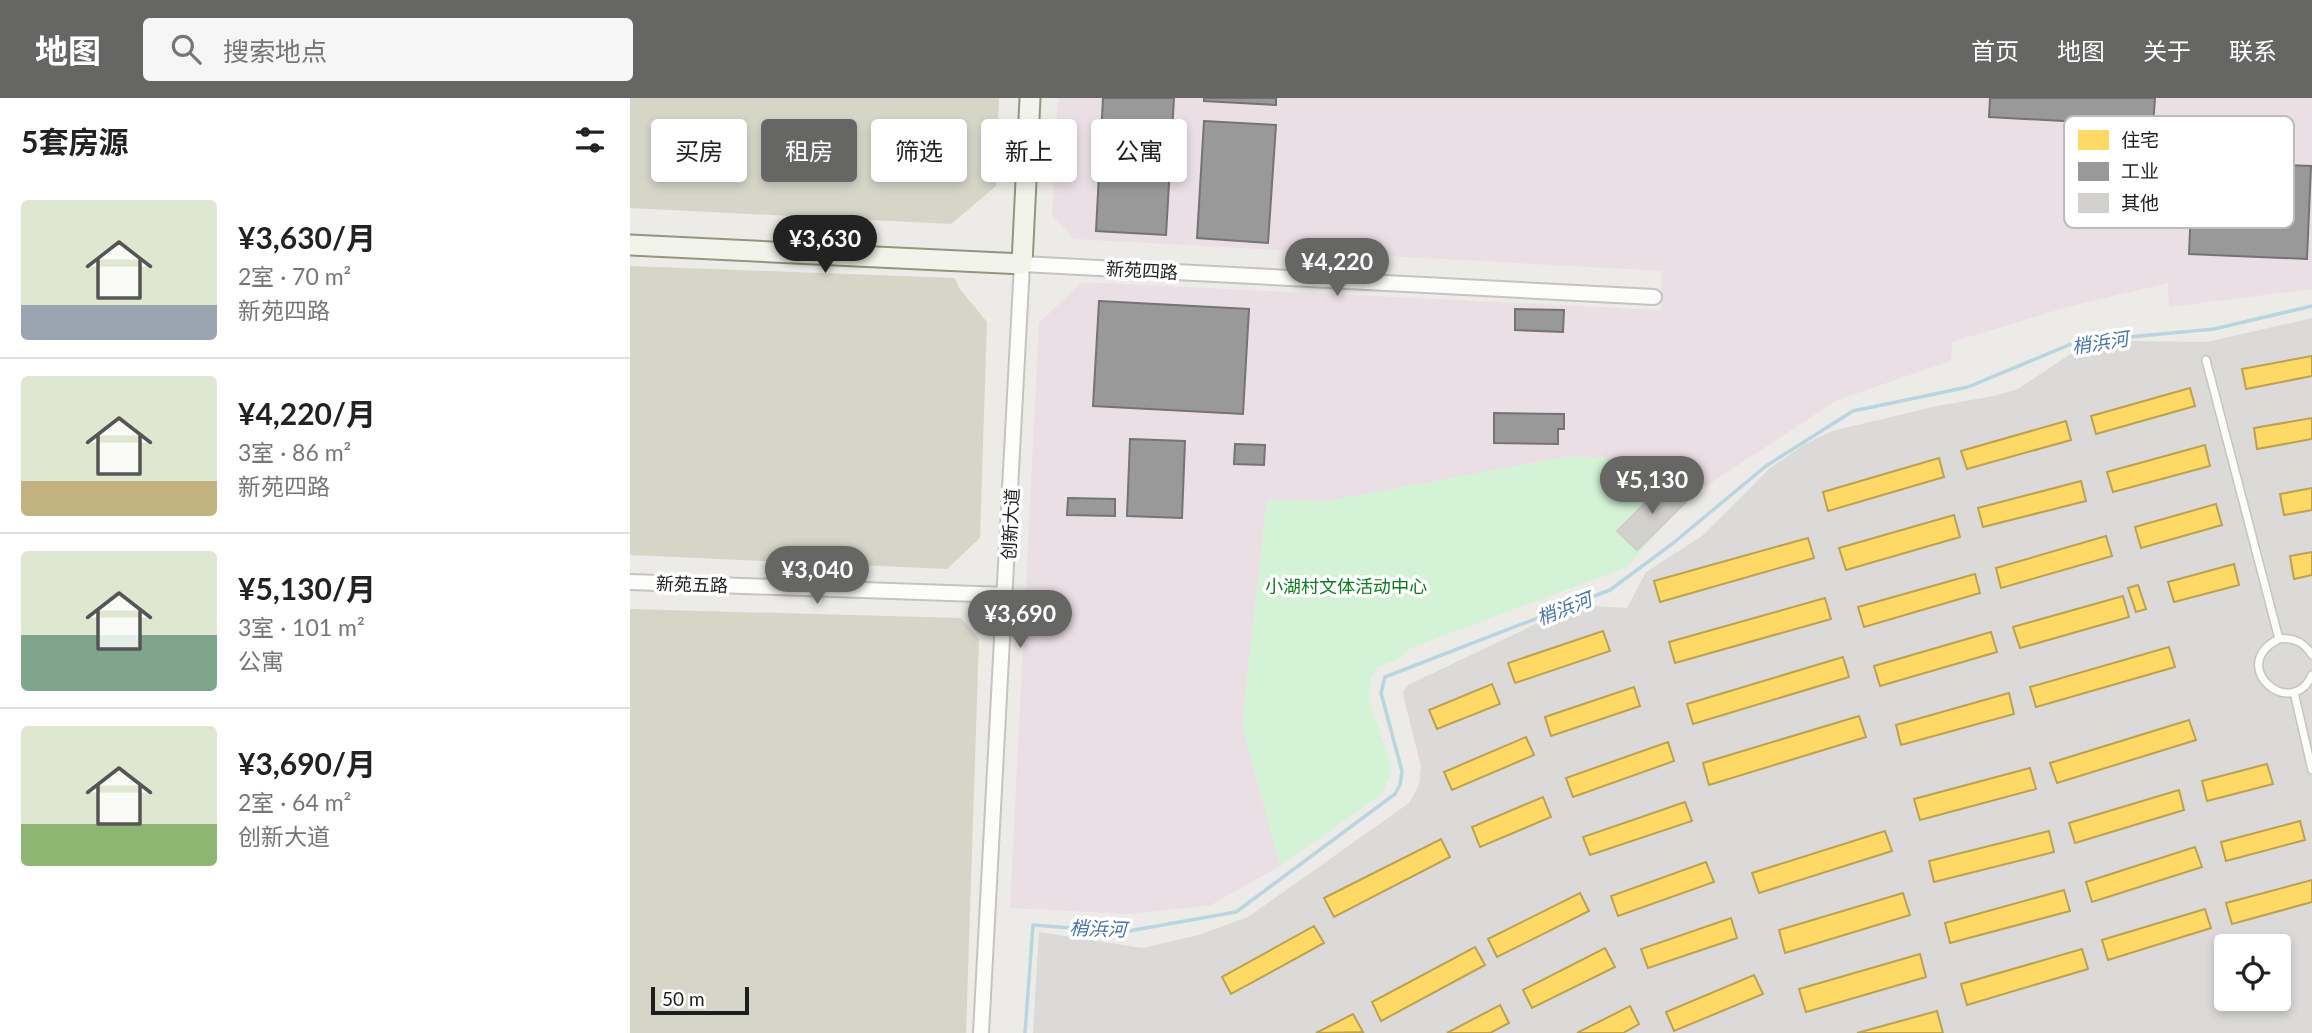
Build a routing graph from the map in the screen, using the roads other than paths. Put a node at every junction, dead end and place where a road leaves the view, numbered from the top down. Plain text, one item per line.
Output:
1 (1030, 98) edge
2 (630, 245) edge
3 (1022, 264) junction
4 (1654, 297) dead end
5 (2206, 360) dead end
6 (630, 582) edge
7 (1006, 595) junction
8 (2279, 639) junction
9 (2312, 655) edge
10 (2312, 676) edge
11 (2294, 692) junction
12 (2312, 770) edge
13 (981, 1033) edge

1 - 3 street, 创新大道
2 - 3 street, 新苑四路
3 - 4 street, 新苑四路
3 - 7 street, 创新大道
5 - 8 lane
6 - 7 street, 新苑五路
7 - 13 street, 创新大道
8 - 9 lane
8 - 11 lane
10 - 11 lane
11 - 12 lane

